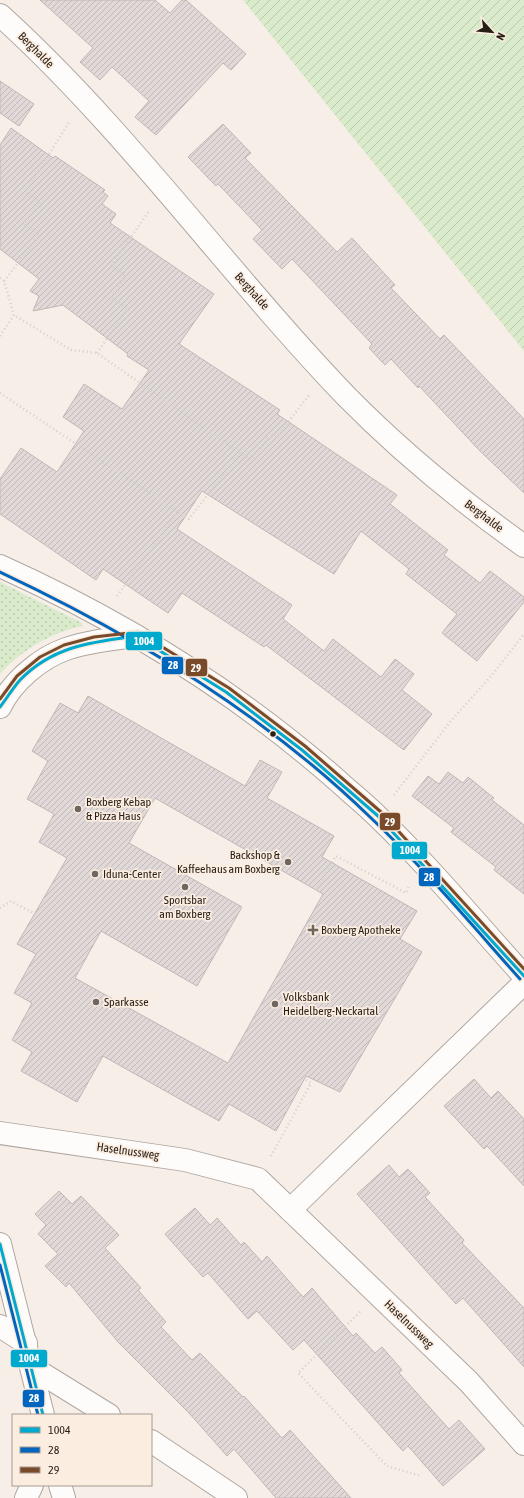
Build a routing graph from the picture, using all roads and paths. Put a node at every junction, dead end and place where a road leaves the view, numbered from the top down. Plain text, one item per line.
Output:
1 (0, 15) edge
2 (84, 100) junction
3 (165, 189) junction
4 (0, 278) edge
5 (4, 281) junction
6 (14, 314) junction
7 (0, 336) edge
8 (98, 353) junction
9 (0, 393) edge
10 (309, 395) dead end
11 (240, 453) junction
12 (178, 512) junction
13 (524, 546) edge
14 (0, 566) edge
15 (103, 616) junction
16 (524, 634) edge
17 (136, 636) junction
18 (0, 707) edge
19 (378, 816) junction
20 (316, 890) dead end
21 (406, 893) dead end
22 (0, 908) edge
23 (35, 914) dead end
24 (524, 976) edge
25 (524, 983) edge
26 (304, 1079) dead end
27 (0, 1133) edge
28 (258, 1179) junction
29 (290, 1210) junction
30 (0, 1244) edge
31 (357, 1315) dead end
32 (0, 1326) edge
33 (26, 1343) junction
34 (33, 1368) junction
35 (43, 1414) edge
36 (107, 1414) edge
37 (152, 1442) edge
38 (524, 1444) edge
39 (422, 1476) dead end
40 (32, 1486) edge
41 (60, 1486) edge
42 (26, 1498) edge
43 (64, 1498) edge
44 (236, 1498) edge

1 - 2 street, Berghalde
2 - 3 street, Berghalde
2 - 5 path
3 - 8 path
3 - 13 street, Berghalde
4 - 5 path
5 - 6 path
6 - 7 path
6 - 8 path
8 - 11 path
9 - 12 path
10 - 11 path
11 - 12 path
12 - 15 path
14 - 15 street
15 - 17 street
16 - 19 path
17 - 18 street
17 - 19 street
19 - 24 street
20 - 21 path
22 - 23 path
25 - 29 street
26 - 28 path
27 - 28 street, Haselnussweg
28 - 29 street, Haselnussweg
29 - 38 street, Haselnussweg
30 - 33 street
31 - 39 path
32 - 33 street
33 - 34 street
34 - 35 street
34 - 36 street
37 - 44 street
40 - 42 street
41 - 43 street

